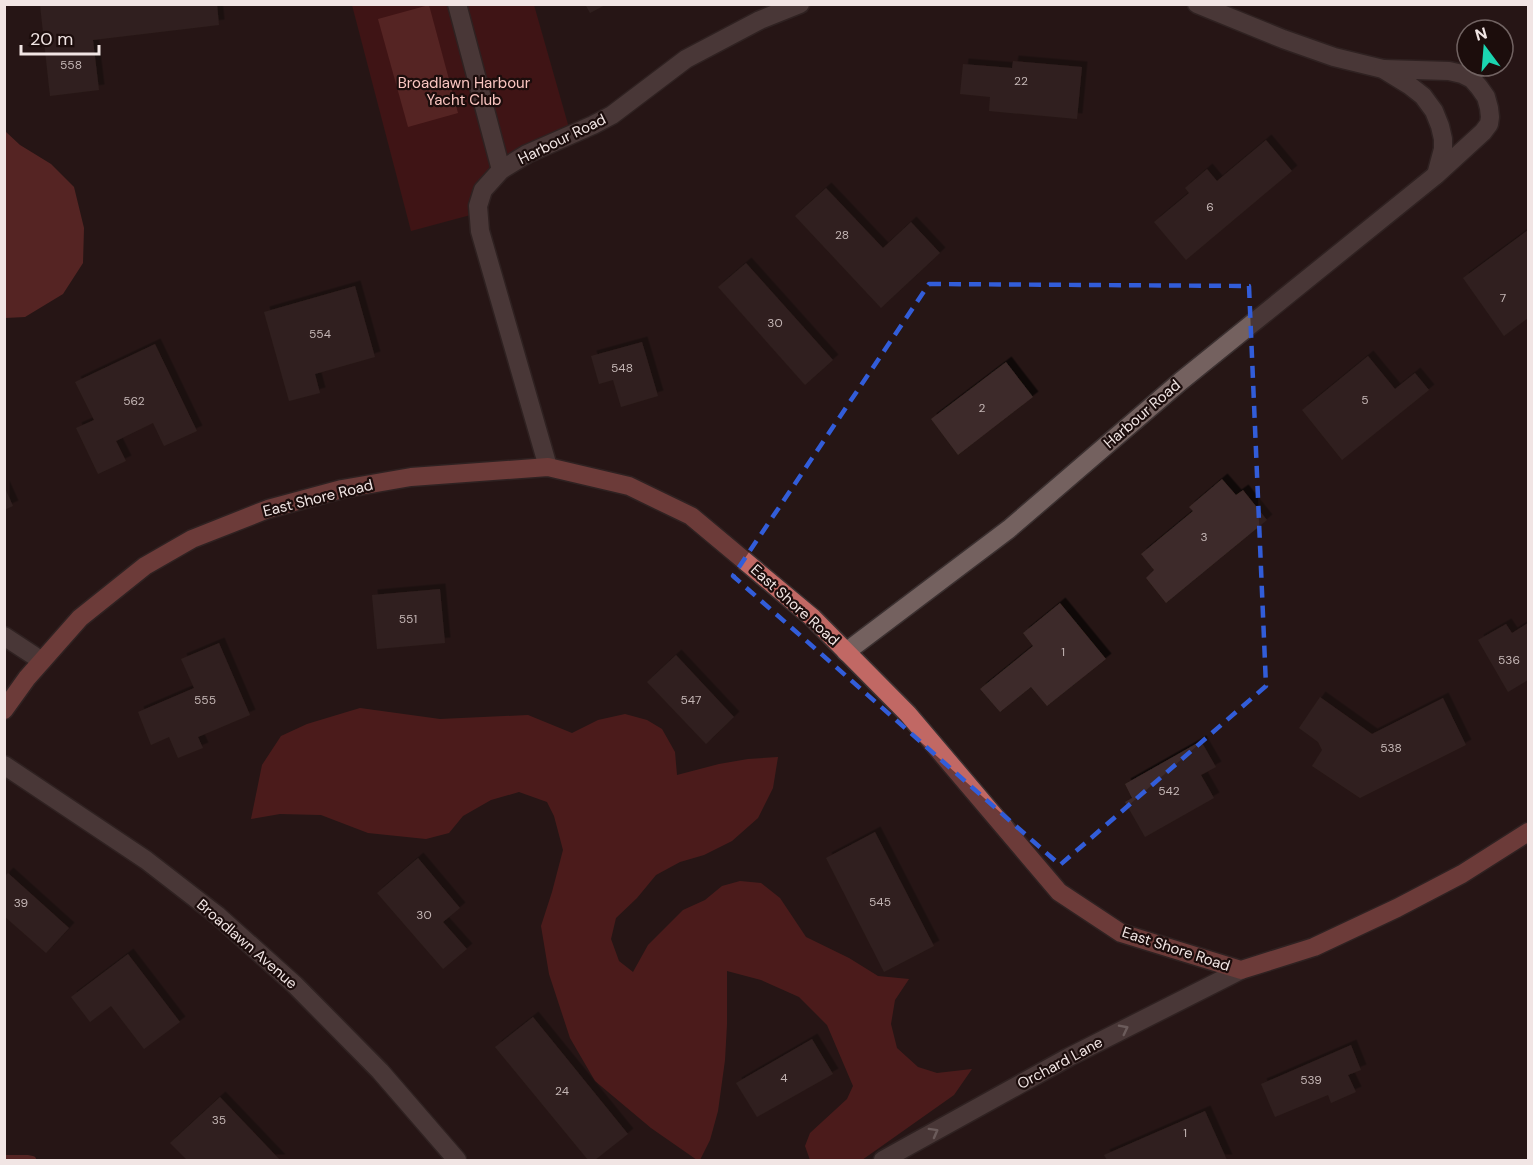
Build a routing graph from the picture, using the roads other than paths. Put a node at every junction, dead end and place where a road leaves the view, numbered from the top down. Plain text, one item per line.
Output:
1 (458, 4) edge
2 (800, 4) edge
3 (1197, 4) edge
4 (1383, 69) junction
5 (501, 170) junction
6 (1436, 175) junction
7 (548, 467) junction
8 (4, 636) edge
9 (846, 652) junction
10 (42, 661) junction
11 (4, 710) edge
12 (4, 765) edge
13 (1528, 831) edge
14 (1241, 970) junction
15 (457, 1161) edge
16 (883, 1161) edge

1 - 5 street
2 - 5 street, Harbour Road
3 - 4 street, Harbour Road
4 - 6 street, Harbour Road
4 - 6 street, Harbour Road
5 - 7 street, Harbour Road
6 - 9 street, Harbour Road
7 - 9 main road, East Shore Road
7 - 10 main road, East Shore Road
8 - 10 street
9 - 14 main road, East Shore Road
10 - 11 main road, East Shore Road
12 - 15 street, Broadlawn Avenue
13 - 14 main road, East Shore Road
16 -> 14 street, Orchard Lane

